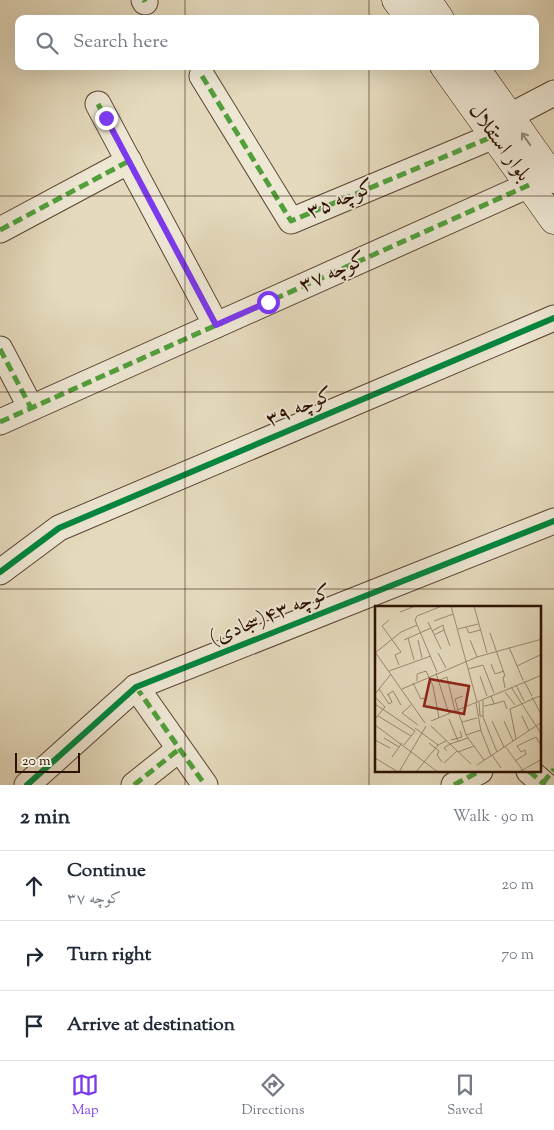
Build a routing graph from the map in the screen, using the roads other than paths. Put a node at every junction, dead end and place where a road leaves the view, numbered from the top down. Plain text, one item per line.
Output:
1 (396, 0) edge
2 (426, 0) edge
3 (407, 15) edge
4 (437, 15) edge
5 (448, 70) edge
6 (476, 70) edge
7 (202, 76) dead end
8 (554, 93) edge
9 (98, 104) dead end
10 (502, 126) junction
11 (129, 161) junction
12 (541, 182) edge
13 (554, 220) edge
14 (0, 230) edge
15 (554, 318) edge
16 (216, 325) junction
17 (0, 349) edge
18 (31, 408) junction
19 (0, 422) edge
20 (554, 521) edge
21 (0, 572) edge
22 (136, 687) junction
23 (178, 750) junction
24 (478, 772) edge
25 (26, 785) edge
26 (134, 785) edge
27 (205, 785) edge
28 (454, 785) edge

1 - 3 main road
2 - 4 main road
5 - 10 main road, بلوار استقلال
6 - 10 main road, بلوار استقلال
7 - 10 street, کوچه ۳۵
8 - 10 street
9 - 11 street
10 - 12 main road, بلوار استقلال
11 - 14 street
11 - 16 street
12 - 13 main road, بلوار استقلال
12 - 16 street, کوچه ۳۷
15 - 21 street, کوچه ۳۹
16 - 18 street, کوچه ۳۷
17 - 18 street
18 - 19 street, کوچه ۳۷
20 - 22 street, کوچه ۴۳(سجادی)
22 - 23 street
22 - 25 street, کوچه ۴۳(سجادی)
23 - 26 street
23 - 27 street
24 - 28 street

